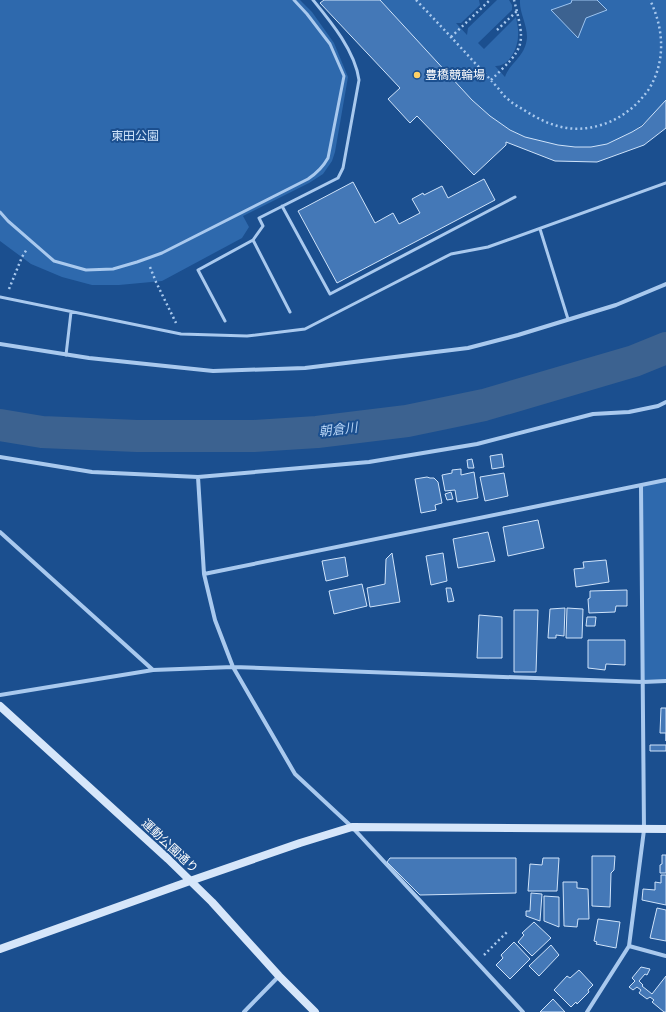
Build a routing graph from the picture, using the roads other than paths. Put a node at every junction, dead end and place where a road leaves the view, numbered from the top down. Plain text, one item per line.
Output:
1 (294, 0) edge
2 (313, 0) edge
3 (666, 183) edge
4 (516, 197) dead end
5 (282, 206) junction
6 (0, 212) edge
7 (540, 229) junction
8 (253, 240) junction
9 (666, 284) edge
10 (0, 297) edge
11 (71, 312) junction
12 (290, 312) dead end
13 (568, 319) junction
14 (225, 321) dead end
15 (0, 344) edge
16 (66, 355) junction
17 (666, 402) edge
18 (0, 457) edge
19 (198, 477) junction
20 (666, 480) edge
21 (641, 486) junction
22 (0, 532) edge
23 (204, 574) junction
24 (233, 667) junction
25 (153, 670) junction
26 (666, 681) edge
27 (643, 682) junction
28 (0, 695) edge
29 (0, 706) edge
30 (352, 827) junction
31 (666, 829) edge
32 (644, 830) junction
33 (190, 881) junction
34 (629, 946) junction
35 (0, 949) edge
36 (666, 956) edge
37 (279, 976) junction
38 (244, 1012) edge
39 (315, 1012) edge
40 (523, 1012) edge
41 (587, 1012) edge

1 - 6 lane
2 - 5 lane
3 - 7 lane
4 - 5 lane
5 - 8 lane
7 - 11 lane
7 - 13 lane
8 - 12 lane
8 - 14 lane
9 - 13 street
10 - 11 lane
11 - 16 lane
13 - 16 street
15 - 16 street
17 - 19 street
18 - 19 street
19 - 23 street
20 - 21 street
21 - 23 street
21 - 27 street
22 - 25 street
23 - 24 street
24 - 25 street
24 - 27 street
24 - 30 street
25 - 28 street
26 - 27 street
27 - 32 street
29 - 33 street, 運動公園通り
30 - 32 street
30 - 33 street
30 - 40 street
31 - 32 street
32 - 34 street
33 - 35 street
33 - 37 street, 運動公園通り
34 - 36 street
34 - 41 street
37 - 38 street
37 - 39 street, 運動公園通り

